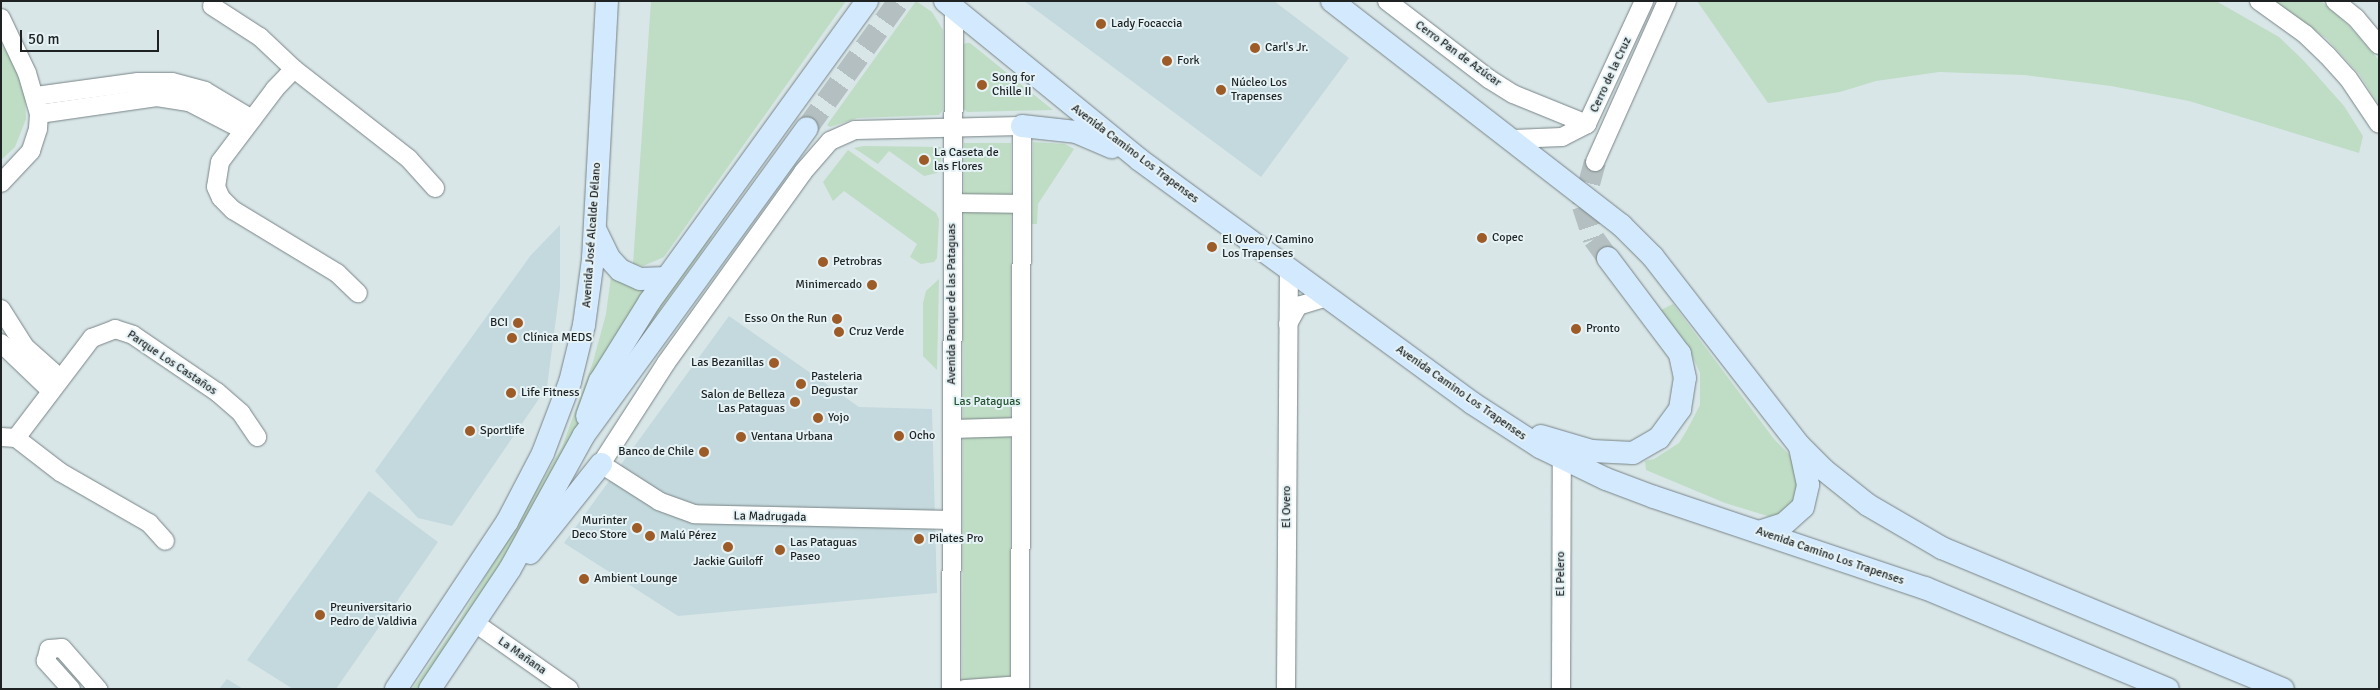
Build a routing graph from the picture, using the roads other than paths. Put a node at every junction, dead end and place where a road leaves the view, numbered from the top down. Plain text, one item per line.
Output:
1 (607, 1) edge
2 (867, 1) edge
3 (1332, 1) edge
4 (1387, 1) edge
5 (2259, 1) edge
6 (2335, 1) edge
7 (1667, 3) edge
8 (1642, 4) edge
9 (212, 6) dead end
10 (949, 6) edge
11 (1, 18) edge
12 (2379, 45) edge
13 (294, 69) junction
14 (36, 96) junction
15 (40, 114) junction
16 (1587, 124) junction
17 (2379, 124) edge
18 (248, 125) junction
19 (1022, 126) junction
20 (807, 128) tunnel mouth
21 (953, 129) junction
22 (1513, 139) junction
23 (1140, 160) junction
24 (1595, 162) tunnel mouth
25 (1, 183) edge
26 (435, 188) dead end
27 (953, 203) junction
28 (1021, 204) junction
29 (594, 226) junction
30 (1608, 258) tunnel mouth
31 (1289, 269) junction
32 (666, 278) junction
33 (358, 293) dead end
34 (1327, 297) junction
35 (1, 309) edge
36 (1288, 324) junction
37 (1, 343) edge
38 (55, 384) junction
39 (1496, 420) junction
40 (1021, 427) junction
41 (952, 429) junction
42 (584, 435) junction
43 (257, 437) dead end
44 (9, 438) edge
45 (1799, 445) junction
46 (1562, 459) junction
47 (601, 464) junction
48 (952, 520) junction
49 (1759, 532) junction
50 (165, 541) dead end
51 (510, 569) junction
52 (475, 623) junction
53 (1020, 687) edge
54 (71, 689) edge
55 (98, 689) edge
56 (396, 689) edge
57 (430, 689) edge
58 (569, 689) edge
59 (951, 689) edge
60 (964, 689) edge
61 (1286, 689) edge
62 (1561, 689) edge
63 (2168, 689) edge
64 (2283, 689) edge

1 - 29 main road, Avenida José Alcalde Délano
2 - 32 main road
3 - 22 main road
4 - 16 street, Cerro Pan de Azúcar
5 - 17 street
6 - 12 street
7 - 24 street, Cerro de la Cruz
8 - 16 street, Cerro de la Cruz
9 - 13 street
10 - 21 street, Avenida Parque de las Pataguas
10 - 23 main road, Avenida Camino Los Trapenses
11 - 14 street
13 - 18 street
13 - 26 street
14 - 15 street
14 - 18 street
15 - 18 street
15 - 25 street
16 - 22 street, Cerro de la Cruz
18 - 33 street
19 - 21 street
19 - 23 main road
19 - 28 street
20 - 42 main road
21 - 27 street, Avenida Parque de las Pataguas
21 - 47 street
22 - 45 main road
23 - 31 main road, Avenida Camino Los Trapenses
27 - 28 street
27 - 41 street, Avenida Parque de las Pataguas
28 - 40 street
29 - 32 main road
29 - 56 main road, Avenida José Alcalde Délano
30 - 39 main road
31 - 34 main road, Avenida Camino Los Trapenses
31 - 36 street, El Overo
32 - 42 main road
34 - 36 street
34 - 39 main road, Avenida Camino Los Trapenses
35 - 38 street
36 - 61 street, El Overo
37 - 38 street
38 - 43 street, Parque Los Castaños
38 - 44 street, Parque Los Castaños
39 - 46 main road, Avenida Camino Los Trapenses
40 - 41 street
40 - 53 street
41 - 48 street, Avenida Parque de las Pataguas
42 - 51 main road
44 - 50 street, Parque Los Castaños
45 - 49 main road
45 - 64 main road
46 - 49 main road, Avenida Camino Los Trapenses
46 - 62 street, El Pelero
47 - 48 street, La Madrugada
47 - 51 main road
48 - 59 street, Avenida Parque de las Pataguas
49 - 63 main road, Avenida Camino Los Trapenses
51 - 52 main road
52 - 57 main road
52 - 58 street, La Mañana
53 - 60 street
54 - 55 street

